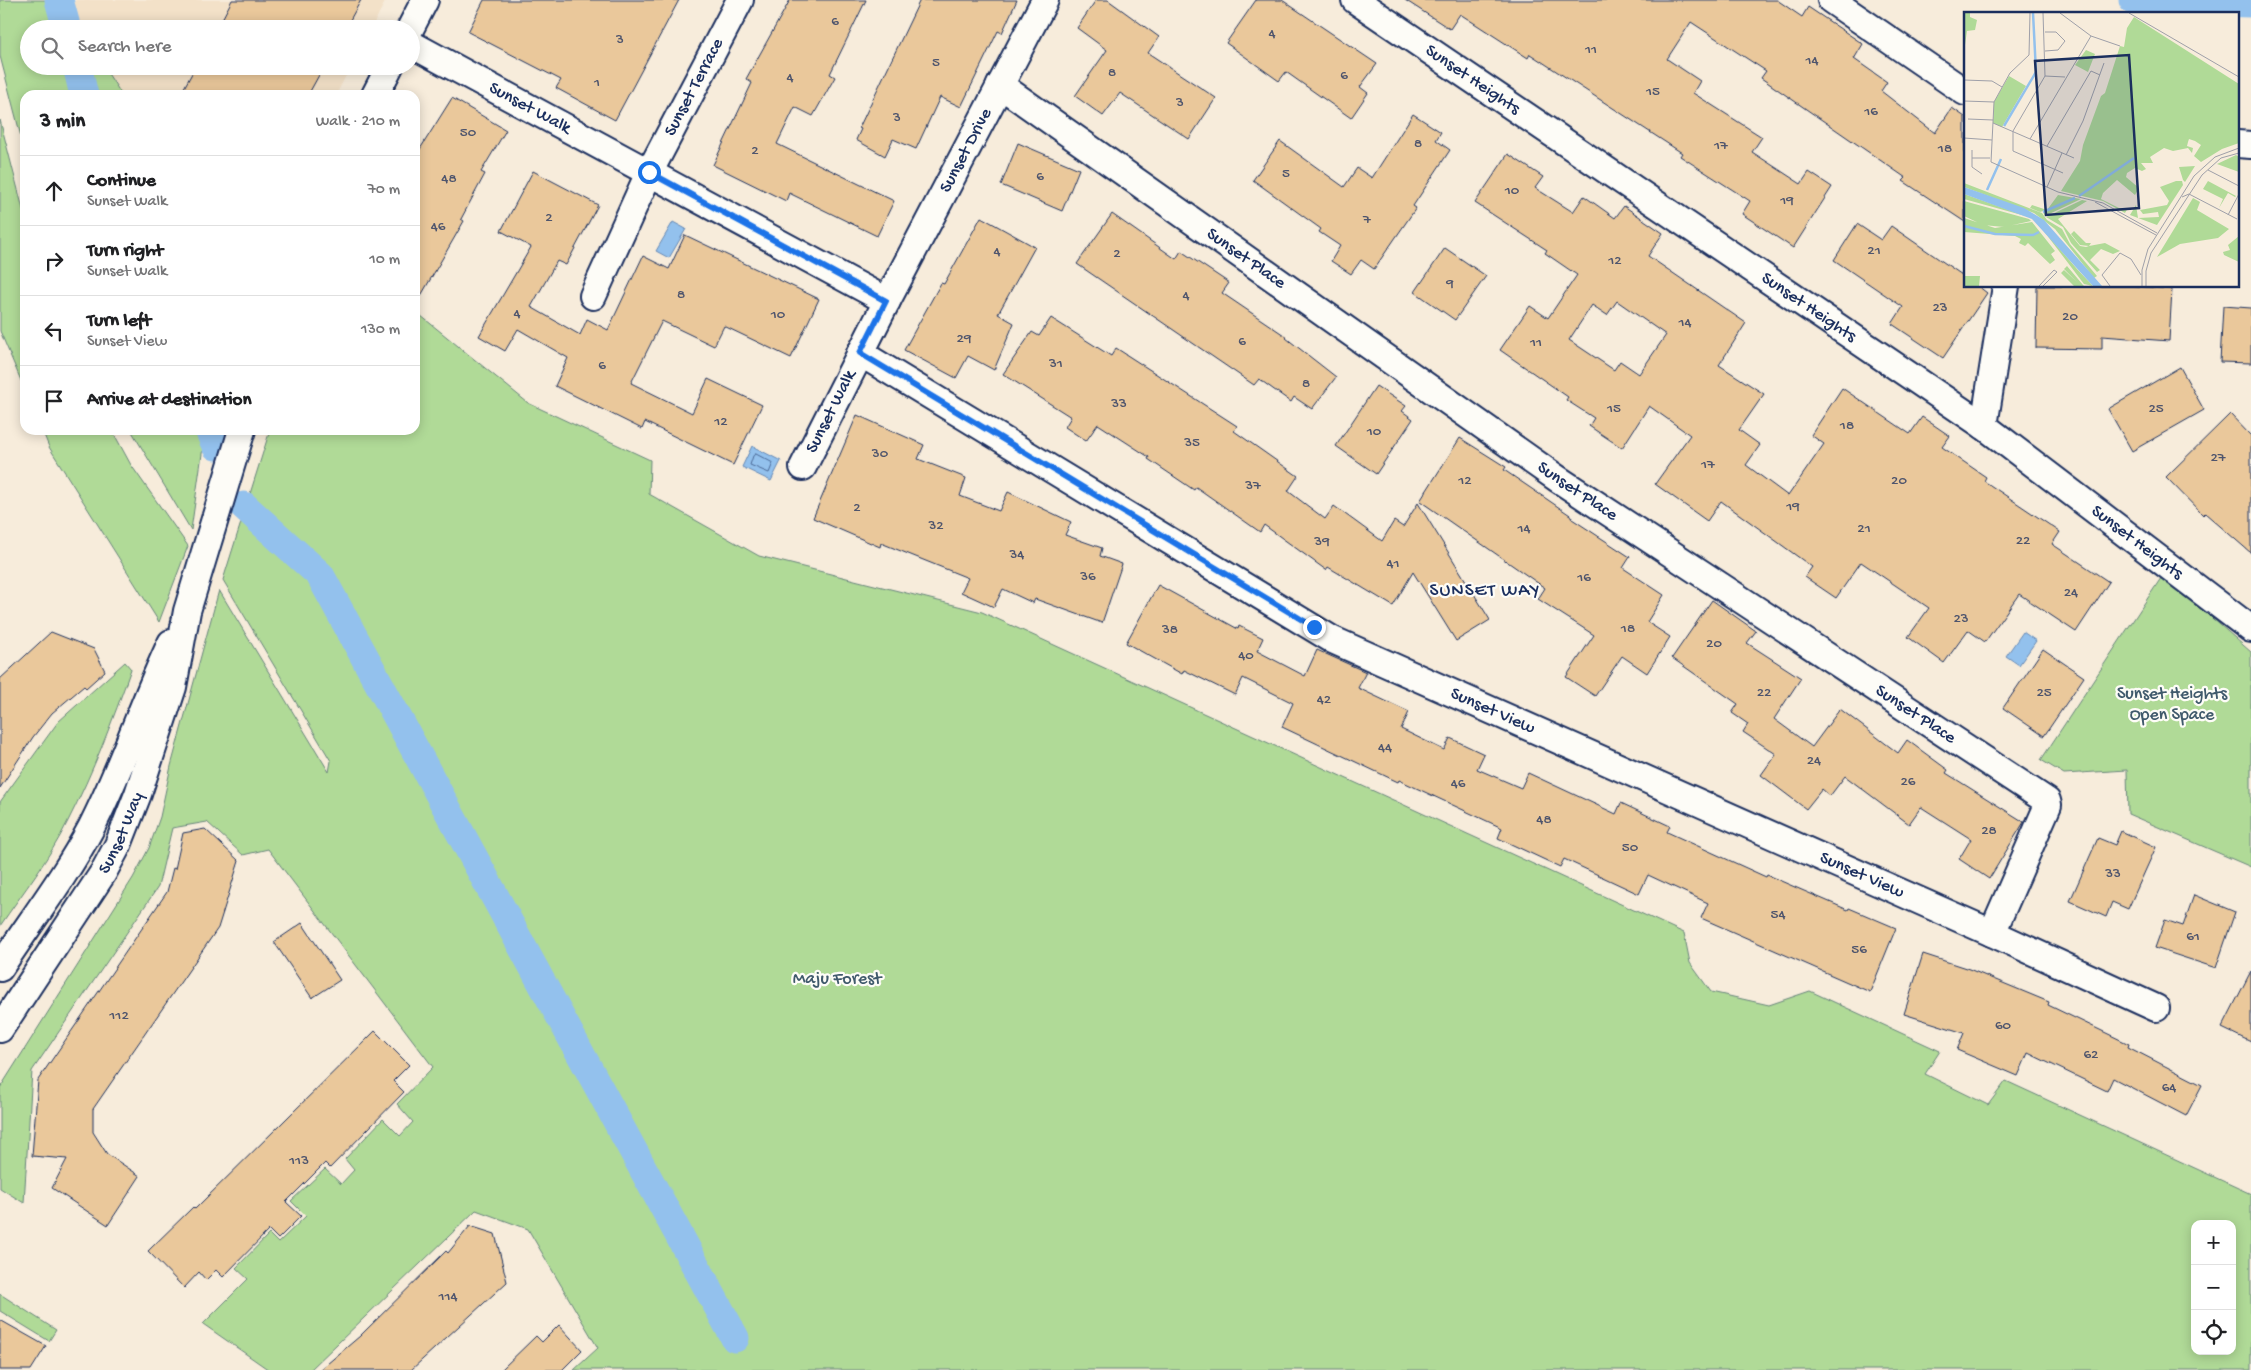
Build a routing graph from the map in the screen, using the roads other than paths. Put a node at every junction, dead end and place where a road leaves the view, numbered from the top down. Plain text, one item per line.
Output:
1 (425, 0) edge
2 (740, 0) edge
3 (1045, 0) edge
4 (1355, 0) edge
5 (1831, 0) edge
6 (415, 20) edge
7 (420, 49) edge
8 (385, 75) edge
9 (1000, 86) junction
10 (378, 90) edge
11 (1964, 91) edge
12 (2238, 144) edge
13 (2251, 145) edge
14 (649, 172) junction
15 (2006, 288) edge
16 (592, 296) dead end
17 (886, 301) junction
18 (860, 353) junction
19 (1984, 426) junction
20 (240, 435) edge
21 (803, 467) dead end
22 (187, 611) junction
23 (2251, 629) edge
24 (1992, 933) junction
25 (0, 968) edge
26 (2156, 1008) dead end
27 (0, 1029) edge

1 - 6 street
2 - 14 street, Sunset Terrace
3 - 9 street, Sunset Drive
4 - 19 street, Sunset Heights
5 - 11 street
7 - 14 street, Sunset Walk
8 - 10 street
9 - 17 street, Sunset Drive
9 - 24 street, Sunset Place
12 - 13 street
14 - 16 street
14 - 17 street, Sunset Walk
15 - 19 street
17 - 18 street, Sunset Walk
18 - 21 street, Sunset Walk
18 - 24 street, Sunset View
19 - 23 street, Sunset Heights
20 - 22 street, Sunset Way
22 - 25 street, Sunset Way
22 - 27 street, Sunset Way
24 - 26 street, Sunset View

